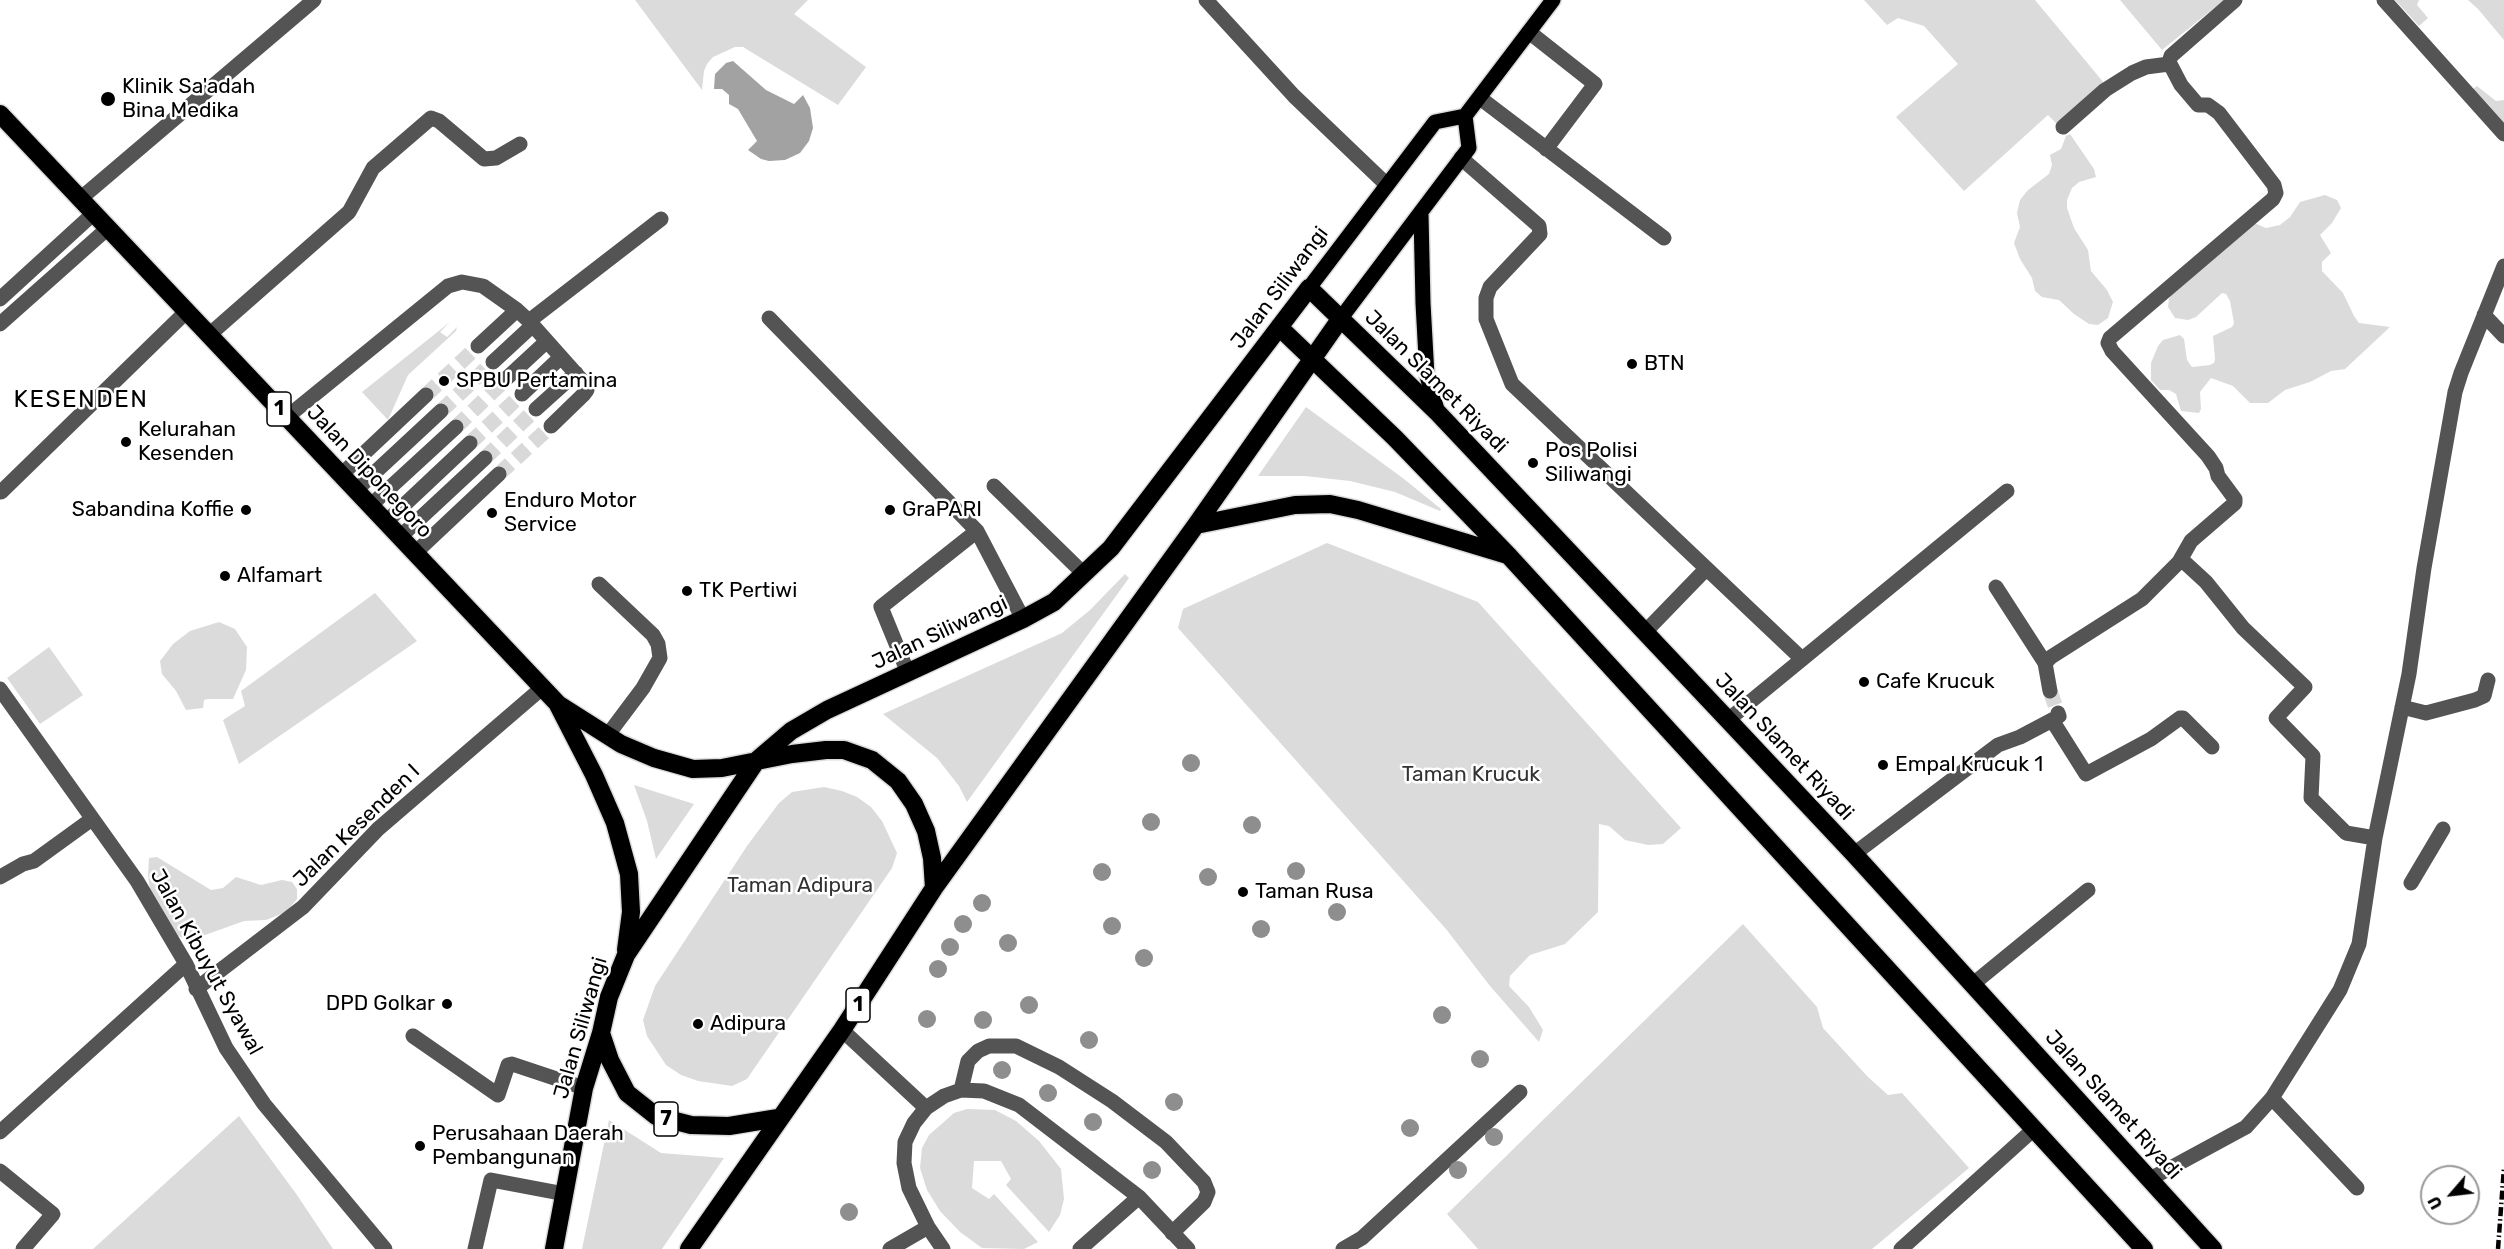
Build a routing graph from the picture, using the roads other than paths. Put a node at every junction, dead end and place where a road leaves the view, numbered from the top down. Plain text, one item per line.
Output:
1 (314, 0) edge
2 (1206, 0) edge
3 (1553, 0) edge
4 (2235, 0) edge
5 (2384, 0) edge
6 (1529, 32) junction
7 (2169, 64) junction
8 (1480, 98) junction
9 (0, 114) edge
10 (1465, 116) junction
11 (2063, 127) dead end
12 (2504, 134) edge
13 (520, 144) dead end
14 (1546, 149) junction
15 (1461, 158) junction
16 (1387, 185) junction
17 (80, 199) junction
18 (94, 213) junction
19 (1421, 214) junction
20 (661, 219) dead end
21 (108, 228) junction
22 (1664, 238) dead end
23 (2504, 266) edge
24 (1309, 288) junction
25 (0, 299) edge
26 (517, 310) junction
27 (187, 311) junction
28 (2484, 315) junction
29 (769, 318) dead end
30 (1341, 318) junction
31 (531, 323) junction
32 (0, 324) edge
33 (1279, 327) junction
34 (209, 335) junction
35 (2504, 336) edge
36 (547, 341) junction
37 (478, 346) tunnel mouth
38 (561, 357) junction
39 (1311, 358) junction
40 (493, 362) tunnel mouth
41 (576, 373) junction
42 (507, 378) tunnel mouth
43 (522, 394) tunnel mouth
44 (426, 395) tunnel mouth
45 (536, 410) tunnel mouth
46 (441, 411) tunnel mouth
47 (1438, 413) junction
48 (287, 417) junction
49 (551, 426) tunnel mouth
50 (456, 427) tunnel mouth
51 (470, 443) tunnel mouth
52 (485, 458) tunnel mouth
53 (499, 474) tunnel mouth
54 (341, 475) junction
55 (994, 486) dead end
56 (356, 490) junction
57 (2007, 491) dead end
58 (0, 492) edge
59 (370, 506) junction
60 (386, 522) junction
61 (1196, 525) junction
62 (977, 531) junction
63 (400, 537) junction
64 (415, 553) junction
65 (1509, 556) junction
66 (2181, 559) junction
67 (1706, 569) junction
68 (1084, 574) junction
69 (599, 584) dead end
70 (1996, 587) dead end
71 (1023, 619) junction
72 (1645, 632) junction
73 (1802, 659) junction
74 (2045, 663) junction
75 (908, 673) junction
76 (2488, 680) dead end
77 (542, 688) junction
78 (0, 689) edge
79 (2050, 691) tunnel mouth
80 (558, 704) junction
81 (2402, 707) junction
82 (1728, 720) junction
83 (607, 736) junction
84 (2212, 747) dead end
85 (757, 760) junction
86 (92, 819) junction
87 (2443, 829) dead end
88 (2368, 837) junction
89 (1854, 854) junction
90 (0, 877) edge
91 (2411, 882) dead end
92 (934, 888) junction
93 (2088, 890) dead end
94 (626, 955) junction
95 (186, 964) junction
96 (1973, 984) junction
97 (196, 989) junction
98 (842, 1030) junction
99 (601, 1033) junction
100 (413, 1036) dead end
101 (584, 1088) junction
102 (961, 1090) junction
103 (1520, 1092) dead end
104 (2272, 1098) junction
105 (926, 1108) junction
106 (778, 1118) junction
107 (2034, 1129) junction
108 (0, 1132) edge
109 (0, 1171) edge
110 (2150, 1179) junction
111 (2357, 1188) dead end
112 (565, 1194) junction
113 (1139, 1197) junction
114 (928, 1227) junction
115 (1172, 1233) junction
116 (23, 1249) edge
117 (385, 1249) edge
118 (475, 1249) edge
119 (554, 1249) edge
120 (689, 1249) edge
121 (890, 1249) edge
122 (943, 1249) edge
123 (1080, 1249) edge
124 (1188, 1249) edge
125 (1343, 1249) edge
126 (1901, 1249) edge
127 (2144, 1249) edge
128 (2213, 1249) edge

1 - 17 street
2 - 16 street
3 - 6 main road
4 - 7 street
5 - 12 street
6 - 8 main road
6 - 14 street
7 - 11 street
7 - 66 street
8 - 10 main road
8 - 14 street
9 - 17 highway, Jalan Diponegoro / 1
10 - 15 main road
10 - 16 main road, Jalan Siliwangi
13 - 34 street
14 - 22 street
15 - 19 main road
15 - 67 street
16 - 24 main road, Jalan Siliwangi
17 - 18 highway, Jalan Diponegoro / 1
18 - 21 highway, Jalan Diponegoro / 1
18 - 25 street
19 - 30 main road
19 - 47 main road
20 - 31 street
21 - 27 highway, Jalan Diponegoro / 1
21 - 32 street
23 - 28 street
24 - 30 highway, Jalan Slamet Riyadi
24 - 33 highway, Jalan Siliwangi
26 - 31 street
26 - 37 street
26 - 48 street
27 - 34 highway, Jalan Diponegoro / 1
27 - 58 street
28 - 35 street
28 - 81 street
29 - 62 street
30 - 39 highway
30 - 47 highway, Jalan Slamet Riyadi
31 - 36 street
31 - 40 street
33 - 39 highway
33 - 68 highway, Jalan Siliwangi
34 - 48 highway, Jalan Diponegoro / 1
36 - 38 street
36 - 42 street
38 - 41 street
38 - 43 street
39 - 61 highway
39 - 65 highway
41 - 45 street
41 - 49 street
44 - 54 street
46 - 56 street
47 - 72 highway, Jalan Slamet Riyadi
48 - 54 highway, Jalan Diponegoro / 1
50 - 59 street
51 - 60 street
52 - 63 street
53 - 64 street
54 - 56 highway, Jalan Diponegoro / 1
55 - 68 street
56 - 59 highway, Jalan Diponegoro / 1
57 - 73 street
59 - 60 highway, Jalan Diponegoro / 1
60 - 63 highway, Jalan Diponegoro / 1
61 - 65 highway
61 - 92 highway
62 - 71 street
62 - 75 street
63 - 64 highway, Jalan Diponegoro / 1
64 - 77 highway, Jalan Diponegoro / 1
65 - 107 highway
66 - 74 street
66 - 88 street
67 - 72 street
67 - 73 street
68 - 71 highway, Jalan Siliwangi
69 - 83 street
70 - 74 street
71 - 75 highway, Jalan Siliwangi
72 - 82 highway, Jalan Slamet Riyadi
73 - 82 street
74 - 79 street
75 - 85 highway, Jalan Siliwangi
76 - 81 street
77 - 80 highway, Jalan Diponegoro / 1
77 - 97 street, Jalan Kesenden I
78 - 86 street, Jalan Kibuyut Syawal
80 - 83 highway, 1
80 - 94 highway, 1
81 - 88 street
82 - 89 highway, Jalan Slamet Riyadi
83 - 85 highway, 1
84 - 89 street
85 - 92 highway, 1
85 - 94 highway, Jalan Siliwangi / 1
86 - 90 street
86 - 95 street, Jalan Kibuyut Syawal
87 - 91 street
88 - 104 street
89 - 96 highway, Jalan Slamet Riyadi
92 - 98 highway, 1
93 - 96 street
94 - 99 highway, Jalan Siliwangi / 1
95 - 97 street, Jalan Kibuyut Syawal
95 - 108 street
96 - 110 highway, Jalan Slamet Riyadi
97 - 117 street, Jalan Kibuyut Syawal
98 - 105 street
98 - 106 highway, 1
99 - 101 highway, Jalan Siliwangi / 1
99 - 106 highway, 7
100 - 101 street
101 - 112 highway, Jalan Siliwangi / 1
102 - 105 street
102 - 113 street
102 - 115 street
103 - 125 street
104 - 110 street
104 - 111 street
105 - 114 street
106 - 120 highway, 1
107 - 126 street
107 - 127 highway
109 - 116 street
110 - 128 highway, Jalan Slamet Riyadi
112 - 118 street
112 - 119 highway, Jalan Siliwangi / 1
113 - 115 street
113 - 123 street
114 - 121 street
114 - 122 street
115 - 124 street

